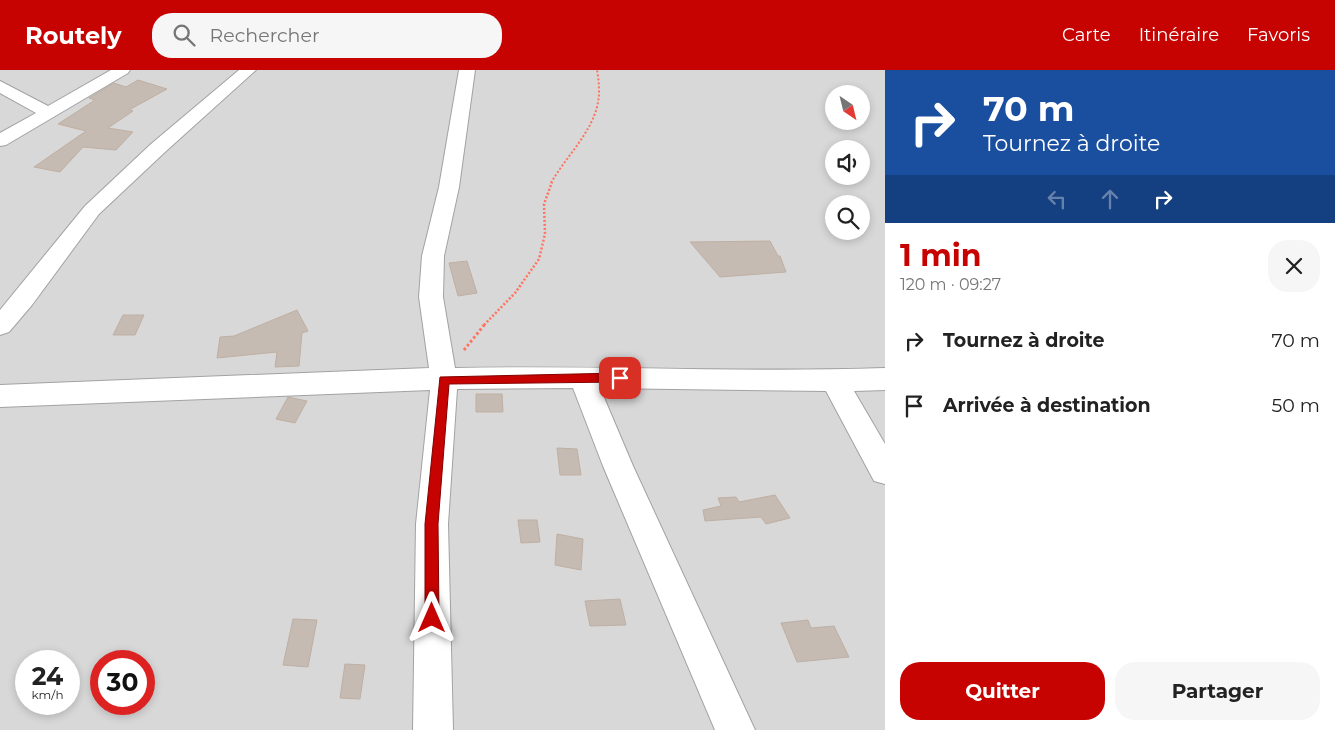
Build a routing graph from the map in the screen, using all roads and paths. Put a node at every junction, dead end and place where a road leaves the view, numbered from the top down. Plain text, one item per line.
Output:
1 (122, 70) edge
2 (248, 70) edge
3 (467, 70) edge
4 (597, 70) edge
5 (0, 86) edge
6 (48, 114) junction
7 (0, 141) edge
8 (0, 326) edge
9 (582, 377) junction
10 (885, 379) edge
11 (444, 380) junction
12 (834, 382) junction
13 (0, 396) edge
14 (885, 472) edge
15 (433, 730) edge
16 (735, 730) edge

1 - 6 street
2 - 8 street
3 - 11 street
4 - 11 path
5 - 6 street
6 - 7 street
9 - 11 street
9 - 12 street
9 - 16 street
10 - 12 street
11 - 13 street
11 - 15 street
12 - 14 street

